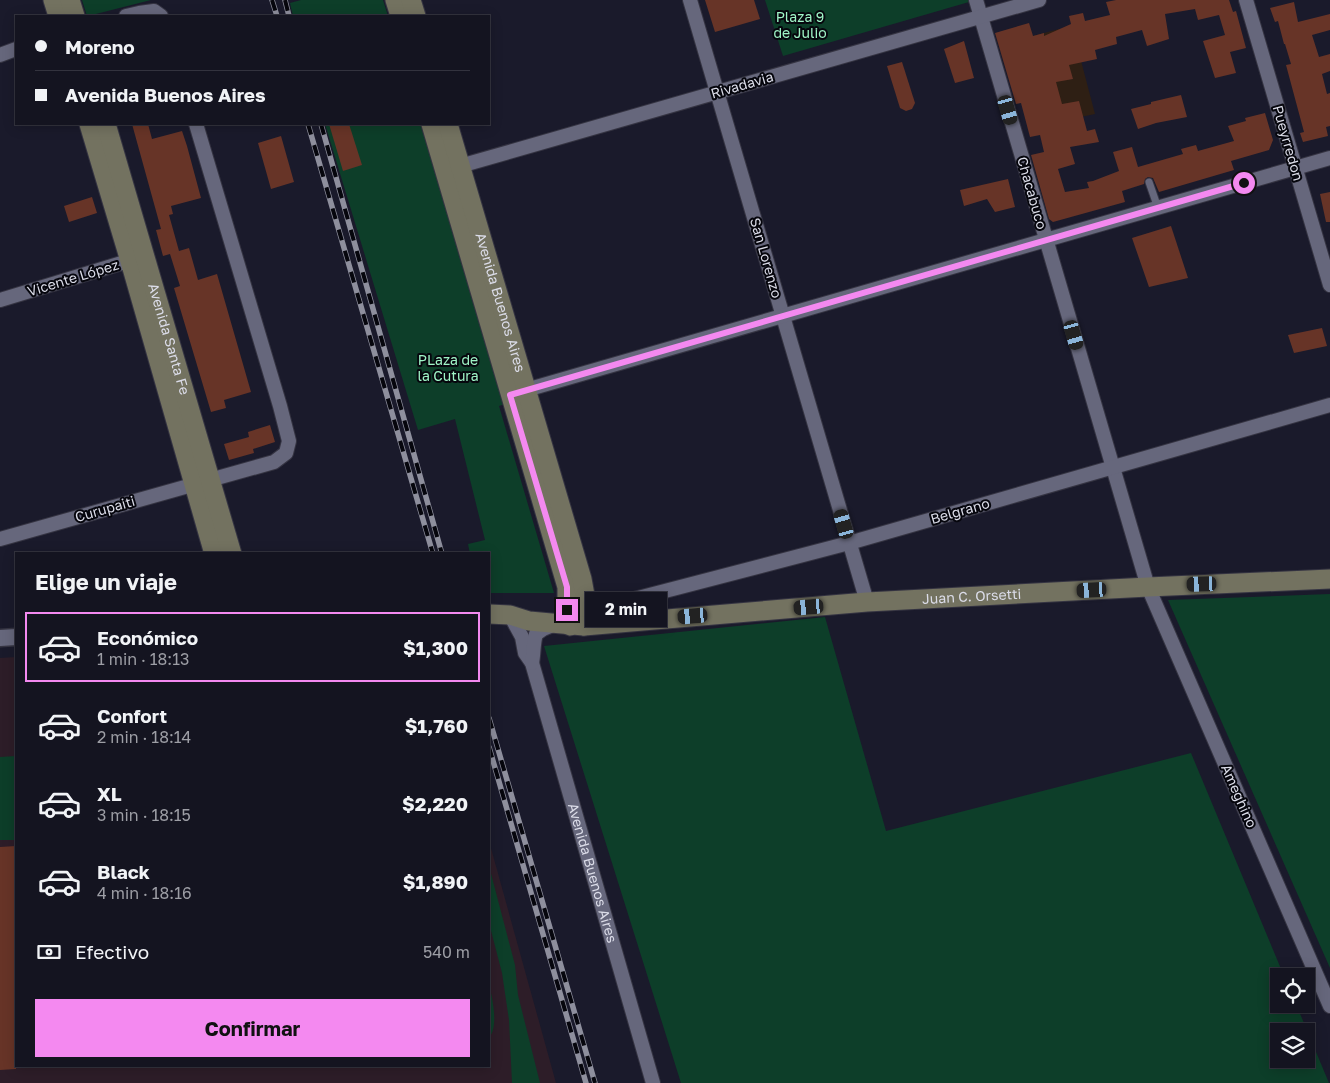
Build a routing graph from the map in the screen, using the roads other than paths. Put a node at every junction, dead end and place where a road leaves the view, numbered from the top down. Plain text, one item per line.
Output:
1 (53, 0) edge
2 (70, 0) edge
3 (395, 0) edge
4 (411, 0) edge
5 (690, 0) edge
6 (976, 0) edge
7 (1039, 0) edge
8 (1246, 0) edge
9 (58, 15) edge
10 (74, 15) edge
11 (130, 15) edge
12 (159, 15) edge
13 (400, 15) edge
14 (416, 15) edge
15 (981, 17) junction
16 (15, 50) edge
17 (0, 54) edge
18 (717, 92) junction
19 (89, 125) edge
20 (106, 125) edge
21 (196, 125) edge
22 (431, 125) edge
23 (448, 125) edge
24 (1330, 158) edge
25 (452, 168) junction
26 (1296, 168) junction
27 (1149, 182) dead end
28 (1158, 208) junction
29 (1046, 240) junction
30 (138, 258) junction
31 (1330, 285) edge
32 (0, 300) edge
33 (783, 316) junction
34 (518, 392) junction
35 (1330, 405) edge
36 (1113, 467) junction
37 (202, 482) junction
38 (0, 539) edge
39 (849, 543) junction
40 (214, 552) edge
41 (231, 552) edge
42 (1330, 579) edge
43 (1148, 587) junction
44 (866, 602) junction
45 (490, 614) edge
46 (510, 614) junction
47 (573, 619) junction
48 (15, 637) edge
49 (0, 638) edge
50 (532, 663) junction
51 (1330, 1006) edge
52 (652, 1083) edge

1 - 9 main road
2 - 10 main road
3 - 13 main road
4 - 14 main road
5 - 18 street, San Lorenzo
6 - 15 street, Chacabuco
7 - 15 street, Rivadavia
8 - 26 street, Pueyrredon
11 - 12 street
15 - 18 street, Rivadavia
15 - 29 street, Chacabuco
16 - 17 street
18 - 25 street, Rivadavia
18 - 33 street, San Lorenzo
19 - 30 main road, Avenida Santa Fe
20 - 30 main road, Avenida Santa Fe
21 - 37 street, Curupaiti
22 - 25 main road, Avenida Buenos Aires
23 - 25 main road, Avenida Buenos Aires
24 - 26 street
25 - 34 main road, Avenida Buenos Aires
26 - 28 street
26 - 31 street, Pueyrredon
27 - 28 lane
28 - 29 street
29 - 33 street
29 - 36 street, Chacabuco
30 - 32 street, Vicente López
30 - 37 main road, Avenida Santa Fe
33 - 34 street
33 - 39 street, San Lorenzo
34 - 47 main road, Avenida Buenos Aires
35 - 36 street, Belgrano
36 - 39 street, Belgrano
36 - 43 street, Chacabuco
37 - 38 street, Curupaiti
37 - 40 main road, Avenida Santa Fe
37 - 41 main road, Avenida Santa Fe
39 - 44 street, San Lorenzo
39 - 47 street, Belgrano
42 - 43 main road, Juan C. Orsetti
43 - 44 main road, Juan C. Orsetti
43 - 51 street, Ameghino
44 - 47 main road, Juan C. Orsetti
45 - 46 main road, Juan C. Orsetti
46 - 47 main road, Juan C. Orsetti
46 - 50 street, Avenida Buenos Aires
47 - 50 street, Avenida Buenos Aires
48 - 49 street
50 - 52 street, Avenida Buenos Aires

